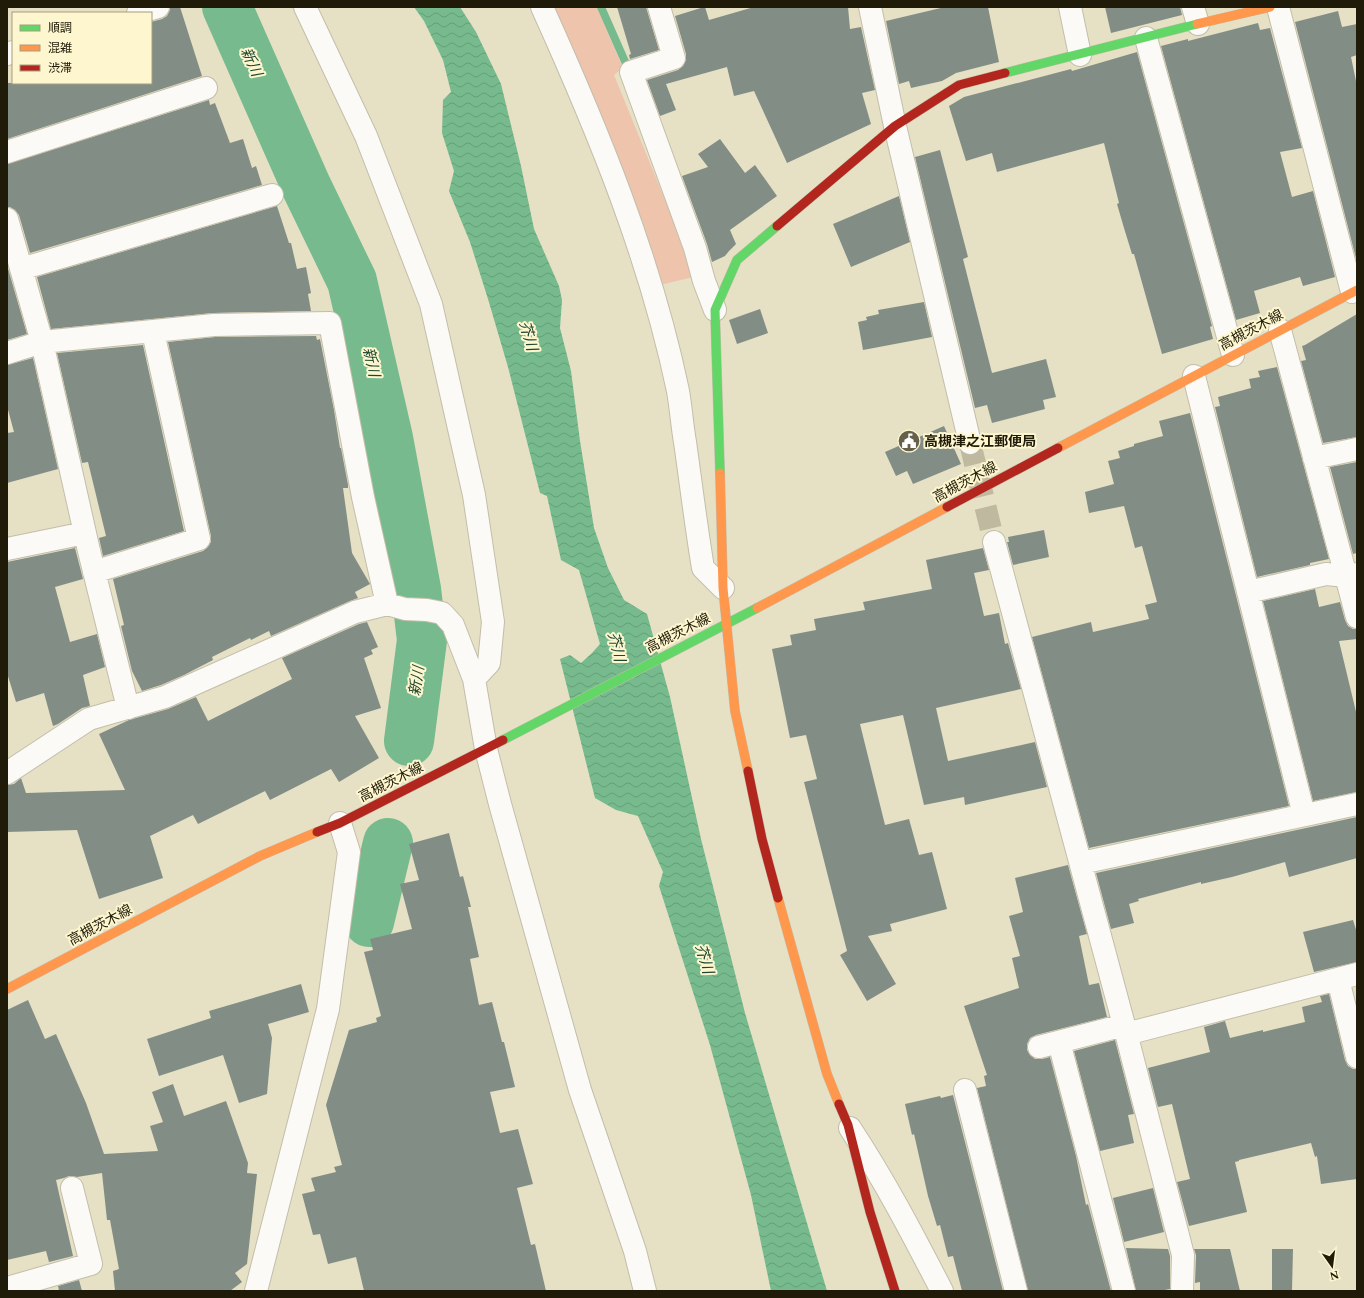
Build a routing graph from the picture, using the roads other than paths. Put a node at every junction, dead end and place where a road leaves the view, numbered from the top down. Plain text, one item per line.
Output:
1 (158, 7) edge
2 (305, 7) edge
3 (542, 7) edge
4 (659, 7) edge
5 (870, 7) edge
6 (1070, 7) edge
7 (1270, 7) edge
8 (1278, 7) edge
9 (141, 12) edge
10 (1195, 16) edge
11 (1146, 38) junction
12 (1080, 55) junction
13 (206, 88) dead end
14 (895, 126) junction
15 (7, 152) edge
16 (272, 195) dead end
17 (7, 219) edge
18 (21, 269) junction
19 (1354, 291) edge
20 (715, 310) junction
21 (1280, 330) junction
22 (153, 332) junction
23 (42, 342) junction
24 (7, 353) edge
25 (1233, 355) junction
26 (1194, 376) junction
27 (970, 444) tunnel mouth
28 (1357, 450) edge
29 (1314, 458) junction
30 (85, 533) junction
31 (994, 542) tunnel mouth
32 (7, 549) edge
33 (94, 572) junction
34 (1352, 575) edge
35 (723, 588) junction
36 (1248, 592) junction
37 (387, 604) junction
38 (1357, 618) edge
39 (727, 624) junction
40 (474, 679) junction
41 (128, 708) junction
42 (486, 749) junction
43 (7, 773) edge
44 (1357, 804) edge
45 (1304, 815) junction
46 (340, 823) junction
47 (1081, 863) junction
48 (1347, 976) edge
49 (7, 989) edge
50 (1125, 1029) junction
51 (1357, 1057) edge
52 (965, 1090) dead end
53 (848, 1125) junction
54 (72, 1188) dead end
55 (34, 1286) edge
56 (7, 1288) edge
57 (256, 1291) edge
58 (645, 1291) edge
59 (895, 1291) edge
60 (942, 1291) edge
61 (1016, 1291) edge
62 (1124, 1291) edge
63 (1182, 1291) edge

1 - 9 street
2 - 40 street
3 - 35 street
4 - 20 street
5 - 14 street
6 - 12 street
7 - 10 street
8 - 19 street
10 - 11 street
11 - 12 street
11 - 25 street
12 - 14 street
13 - 15 street
14 - 20 street
14 - 27 street
16 - 18 street
17 - 18 street
18 - 23 street
19 - 21 street, 高槻茨木線
20 - 35 street
21 - 25 street, 高槻茨木線
21 - 29 street
22 - 23 street
22 - 33 street
22 - 37 street
23 - 24 street
23 - 30 street
25 - 26 street, 高槻茨木線
26 - 36 street
26 - 39 street, 高槻茨木線
28 - 29 street
29 - 34 street
30 - 32 street
30 - 33 street
31 - 47 street
33 - 41 street
34 - 36 street
34 - 38 street
35 - 39 street
36 - 45 street
37 - 40 street
37 - 41 street
39 - 42 street, 高槻茨木線
39 - 53 street
40 - 42 street
41 - 43 street
42 - 46 street, 高槻茨木線
42 - 58 street
44 - 45 street
45 - 47 street
46 - 49 street, 高槻茨木線
46 - 57 street
47 - 50 street
48 - 50 street
48 - 51 street
50 - 62 street
50 - 63 street
52 - 61 street
53 - 59 street
53 - 60 street
54 - 55 street
55 - 56 street

